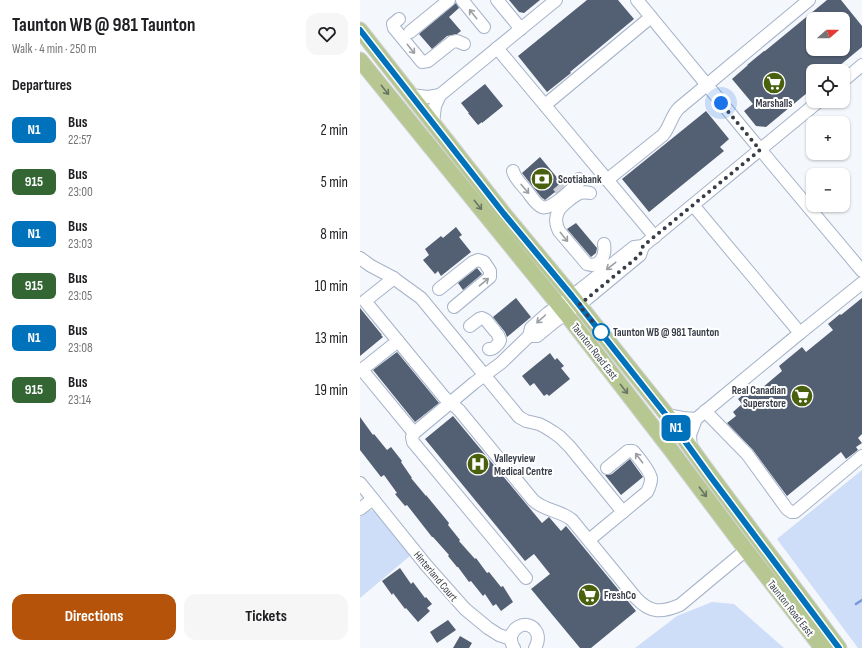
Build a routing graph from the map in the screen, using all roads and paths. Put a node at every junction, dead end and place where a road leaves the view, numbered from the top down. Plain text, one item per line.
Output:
1 (449, 0) edge
2 (462, 0) edge
3 (497, 0) edge
4 (556, 0) edge
5 (637, 0) edge
6 (810, 0) edge
7 (650, 17) junction
8 (399, 19) dead end
9 (484, 27) dead end
10 (521, 29) junction
11 (360, 30) edge
12 (410, 32) dead end
13 (464, 44) dead end
14 (497, 48) junction
15 (360, 60) edge
16 (862, 66) edge
17 (850, 75) edge
18 (706, 85) junction
19 (411, 94) junction
20 (440, 95) junction
21 (545, 104) junction
22 (811, 108) edge
23 (433, 123) junction
24 (760, 150) junction
25 (513, 171) dead end
26 (607, 180) junction
27 (586, 192) dead end
28 (539, 205) junction
29 (693, 205) junction
30 (654, 237) junction
31 (604, 244) dead end
32 (360, 258) edge
33 (862, 271) edge
34 (394, 278) junction
35 (862, 283) edge
36 (439, 289) dead end
37 (575, 300) junction
38 (454, 307) dead end
39 (562, 309) junction
40 (470, 326) dead end
41 (800, 333) junction
42 (398, 340) junction
43 (489, 349) dead end
44 (484, 376) junction
45 (451, 403) junction
46 (666, 415) junction
47 (701, 415) junction
48 (414, 433) junction
49 (691, 450) junction
50 (862, 456) edge
51 (602, 473) junction
52 (360, 482) edge
53 (373, 499) junction
54 (360, 509) edge
55 (623, 512) junction
56 (589, 540) junction
57 (746, 550) junction
58 (526, 578) dead end
59 (513, 643) edge
60 (535, 648) edge
61 (822, 648) edge
62 (839, 648) edge

1 - 12 street
9 -> 2 street
3 - 10 street
4 - 10 street
5 - 7 street
6 - 18 street
7 - 18 street
7 - 21 street
8 -> 13 street
10 - 14 street
11 - 19 main road, Taunton Road East
14 - 20 street
14 - 21 street
15 -> 39 main road, Taunton Road East
16 - 17 street
18 - 24 street
18 - 26 street
19 - 20 street
19 - 23 main road, Taunton Road East
20 - 23 street
21 - 26 street
22 - 24 street
23 - 37 main road, Taunton Road East
24 - 29 street
24 - 33 street
25 -> 28 street
26 - 30 street
27 -> 31 street
28 - 28 street
29 - 30 street
29 - 41 street
30 - 37 street
32 - 34 street
34 - 42 street
34 - 44 street
35 - 41 street
38 -> 36 street
37 - 39 street
37 - 46 main road, Taunton Road East
39 - 44 street
39 -> 57 main road, Taunton Road East
40 - 43 street
41 - 47 street
42 - 45 street
42 - 48 street
44 - 45 street
44 - 51 street
45 - 48 street
45 - 56 street
46 - 47 street
46 - 49 main road, Taunton Road East
47 - 49 street
47 - 50 street
48 - 58 street
49 - 62 main road, Taunton Road East
51 - 55 street
55 -> 51 street
52 - 53 street, Hinterland Court
53 - 54 street
53 - 59 street, Hinterland Court
55 - 56 street
56 - 57 street
57 - 61 main road, Taunton Road East
59 - 60 street, Hinterland Court

